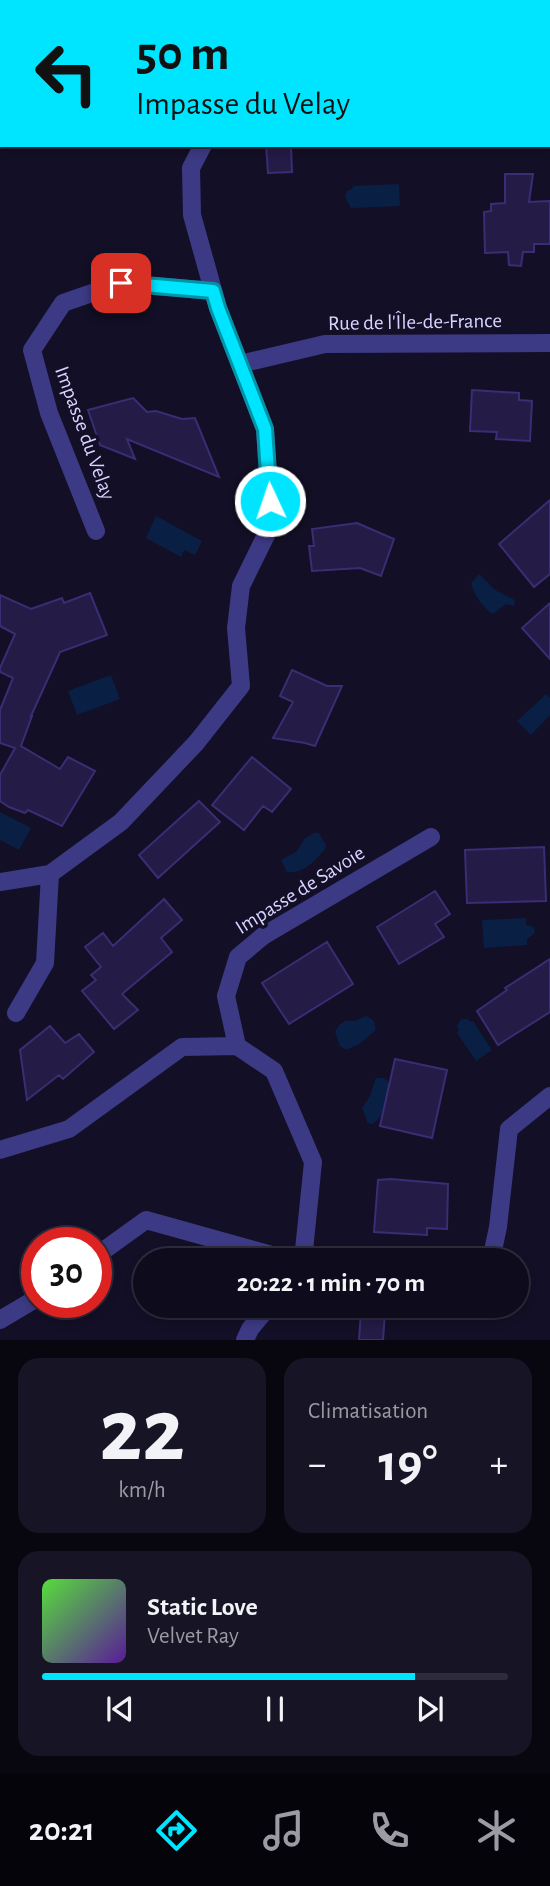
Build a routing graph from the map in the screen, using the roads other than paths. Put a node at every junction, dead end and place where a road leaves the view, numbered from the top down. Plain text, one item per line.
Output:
1 (202, 147) edge
2 (213, 291) junction
3 (550, 343) edge
4 (240, 363) junction
5 (96, 531) dead end
6 (431, 837) dead end
7 (50, 874) junction
8 (0, 882) edge
9 (16, 1013) dead end
10 (237, 1046) junction
11 (550, 1096) edge
12 (0, 1150) edge
13 (112, 1244) edge
14 (247, 1248) edge
15 (304, 1248) edge
16 (494, 1248) edge
17 (21, 1308) edge
18 (259, 1318) edge
19 (0, 1320) edge
20 (245, 1340) edge

1 - 2 street
2 - 4 street
2 - 5 street, Impasse du Velay
3 - 4 street, Rue de l'Île-de-France
4 - 7 street
6 - 10 street, Impasse de Savoie
7 - 8 street
7 - 9 street
10 - 12 street
10 - 15 street
11 - 16 street
13 - 14 street
17 - 19 street
18 - 20 street

